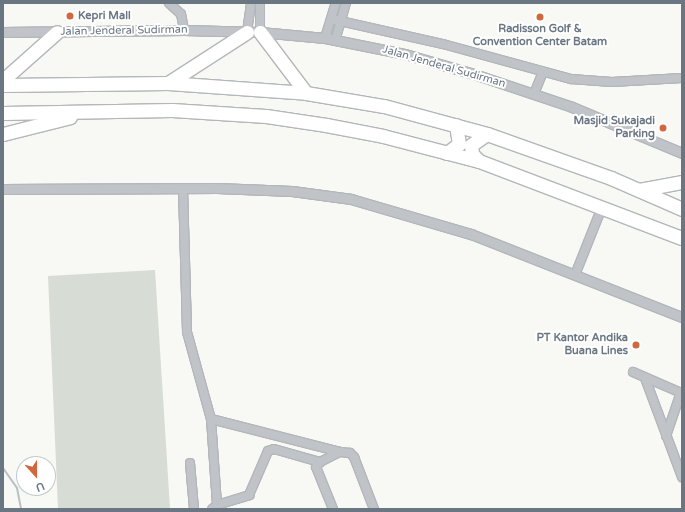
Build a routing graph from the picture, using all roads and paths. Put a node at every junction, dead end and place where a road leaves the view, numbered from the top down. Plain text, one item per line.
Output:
1 (169, 3) edge
2 (251, 3) edge
3 (260, 3) edge
4 (336, 3) edge
5 (346, 3) edge
6 (331, 19) junction
7 (340, 21) junction
8 (184, 30) junction
9 (3, 32) edge
10 (57, 32) junction
11 (247, 32) junction
12 (260, 32) junction
13 (325, 38) junction
14 (335, 41) junction
15 (543, 72) junction
16 (682, 78) edge
17 (3, 80) edge
18 (168, 83) junction
19 (3, 85) edge
20 (306, 92) junction
21 (534, 94) junction
22 (83, 113) junction
23 (3, 114) edge
24 (456, 125) junction
25 (3, 134) edge
26 (487, 134) junction
27 (447, 153) junction
28 (682, 153) edge
29 (479, 161) junction
30 (682, 182) edge
31 (183, 188) junction
32 (3, 189) edge
33 (639, 190) junction
34 (602, 208) junction
35 (682, 209) edge
36 (682, 238) edge
37 (575, 275) junction
38 (682, 317) edge
39 (633, 372) dead end
40 (645, 378) junction
41 (211, 419) junction
42 (666, 436) junction
43 (340, 452) junction
44 (320, 462) junction
45 (190, 463) dead end
46 (682, 477) edge
47 (214, 507) edge
48 (194, 509) edge
49 (333, 509) edge
50 (374, 509) edge

1 - 8 street
2 - 11 street
3 - 12 street
4 - 6 street
5 - 7 street
6 - 7 street
6 - 13 street
7 - 14 street
7 - 15 street
8 - 10 street, Jalan Jenderal Sudirman
8 - 11 street, Jalan Jenderal Sudirman
9 - 10 street, Jalan Jenderal Sudirman
10 - 17 highway
11 - 12 street, Jalan Jenderal Sudirman
11 - 18 highway
12 - 13 street, Jalan Jenderal Sudirman
12 - 20 highway
13 - 14 street, Jalan Jenderal Sudirman
14 - 21 street, Jalan Jenderal Sudirman
15 - 16 street
15 - 21 street
18 - 19 highway
18 - 20 highway
20 - 24 highway
21 - 28 street, Jalan Jenderal Sudirman
22 - 23 highway
22 - 25 highway
22 - 27 highway
24 - 26 highway
24 - 27 highway
26 - 29 highway
26 - 33 highway
27 - 29 highway
29 - 34 highway
30 - 33 highway
31 - 32 street
31 - 37 street
31 - 41 street
33 - 35 highway
34 - 36 highway
34 - 37 street
37 - 38 street
39 - 40 street
40 - 42 street
40 - 42 street
41 - 43 street
41 - 47 street
42 - 46 street
43 - 44 street
43 - 50 street
44 - 47 street
44 - 49 street
45 - 48 street

